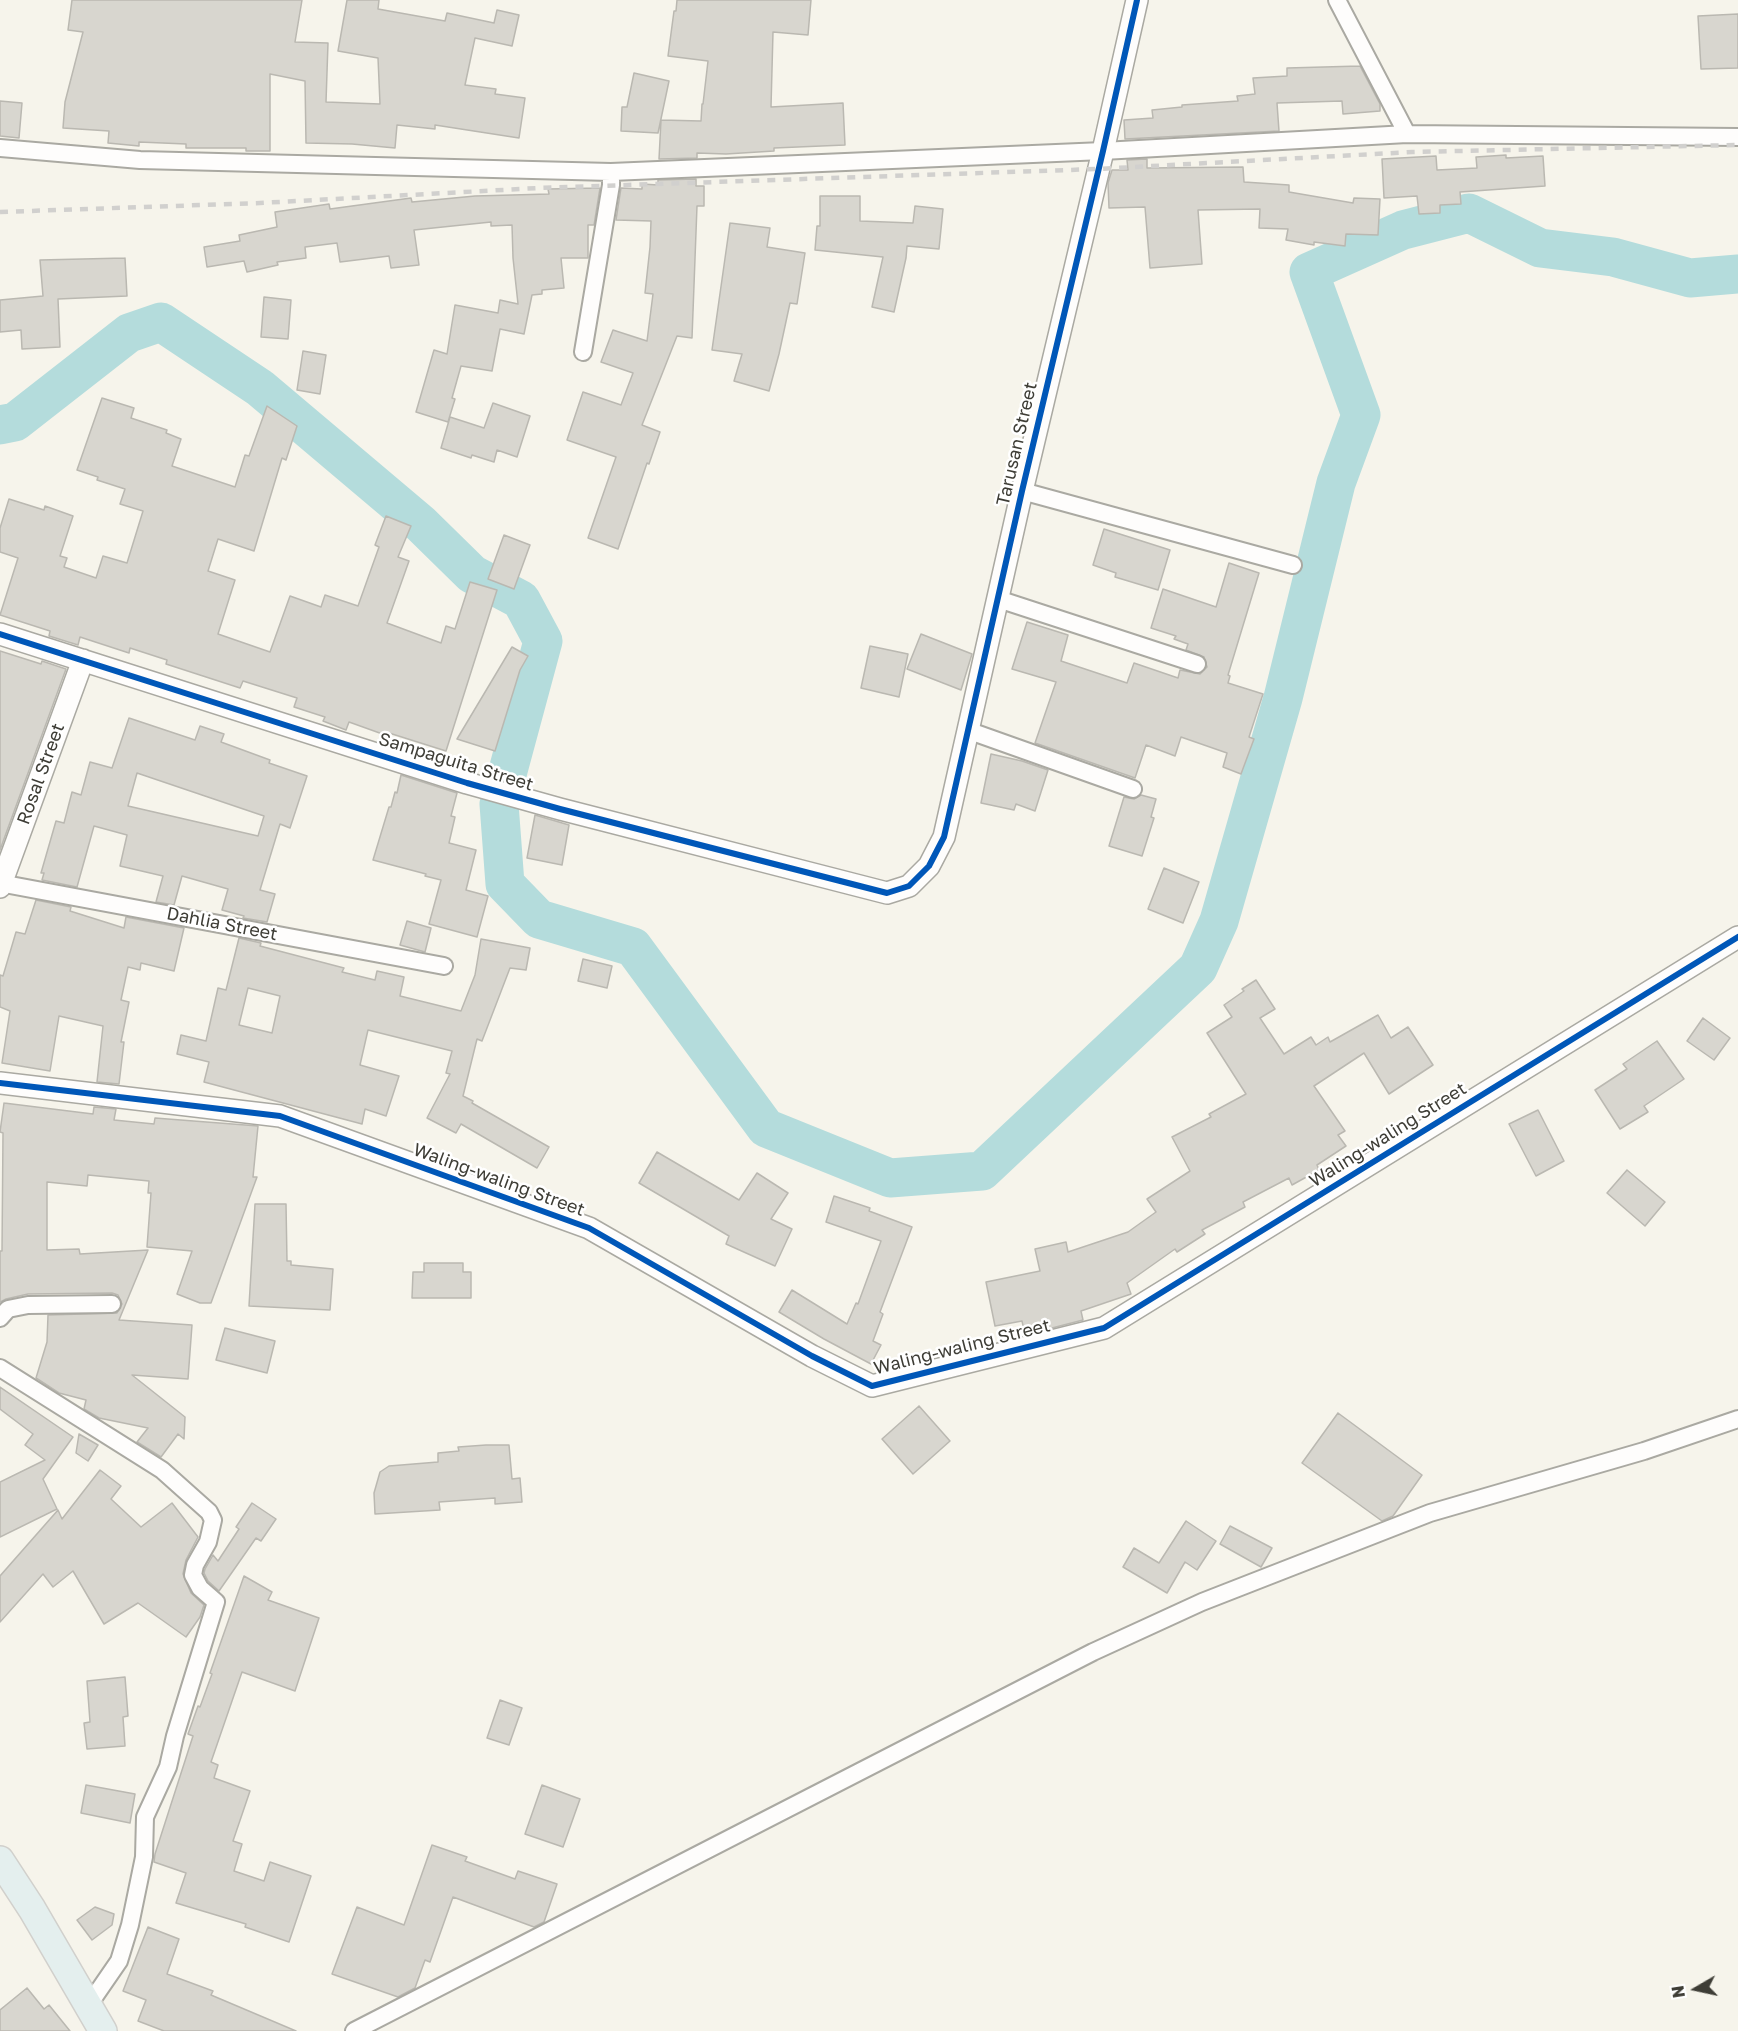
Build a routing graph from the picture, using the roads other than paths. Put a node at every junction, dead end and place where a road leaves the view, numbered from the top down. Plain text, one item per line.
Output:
1 (1137, 0) edge
2 (1336, 0) edge
3 (1407, 134) junction
4 (1738, 136) edge
5 (0, 148) edge
6 (1103, 151) junction
7 (611, 172) junction
8 (583, 352) dead end
9 (1022, 491) junction
10 (1293, 565) dead end
11 (998, 599) junction
12 (0, 634) edge
13 (83, 660) junction
14 (1197, 664) dead end
15 (967, 730) junction
16 (1133, 789) dead end
17 (0, 884) edge
18 (909, 886) joint
19 (1738, 937) edge
20 (444, 966) dead end
21 (0, 1083) edge
22 (112, 1304) dead end
23 (0, 1318) edge
24 (0, 1368) edge
25 (1738, 1419) edge
26 (0, 1860) edge
27 (88, 2006) junction
28 (103, 2031) edge
29 (354, 2031) edge

1 - 6 street, Tarusan Street
2 - 3 street
3 - 4 street
3 - 6 street
5 - 7 street
6 - 7 street
6 - 9 street, Tarusan Street
7 - 8 street
9 - 10 street
9 - 11 street, Tarusan Street
11 - 14 street
11 - 15 street, Tarusan Street
12 - 13 street, Sampaguita Street
13 - 17 street, Rosal Street
13 - 18 street, Sampaguita Street
15 - 16 street
15 - 18 street, Tarusan Street
17 - 20 street, Dahlia Street
19 - 21 street, Waling-waling Street
22 - 23 street
24 - 27 street
25 - 29 street
26 - 27 main road
27 - 28 main road

